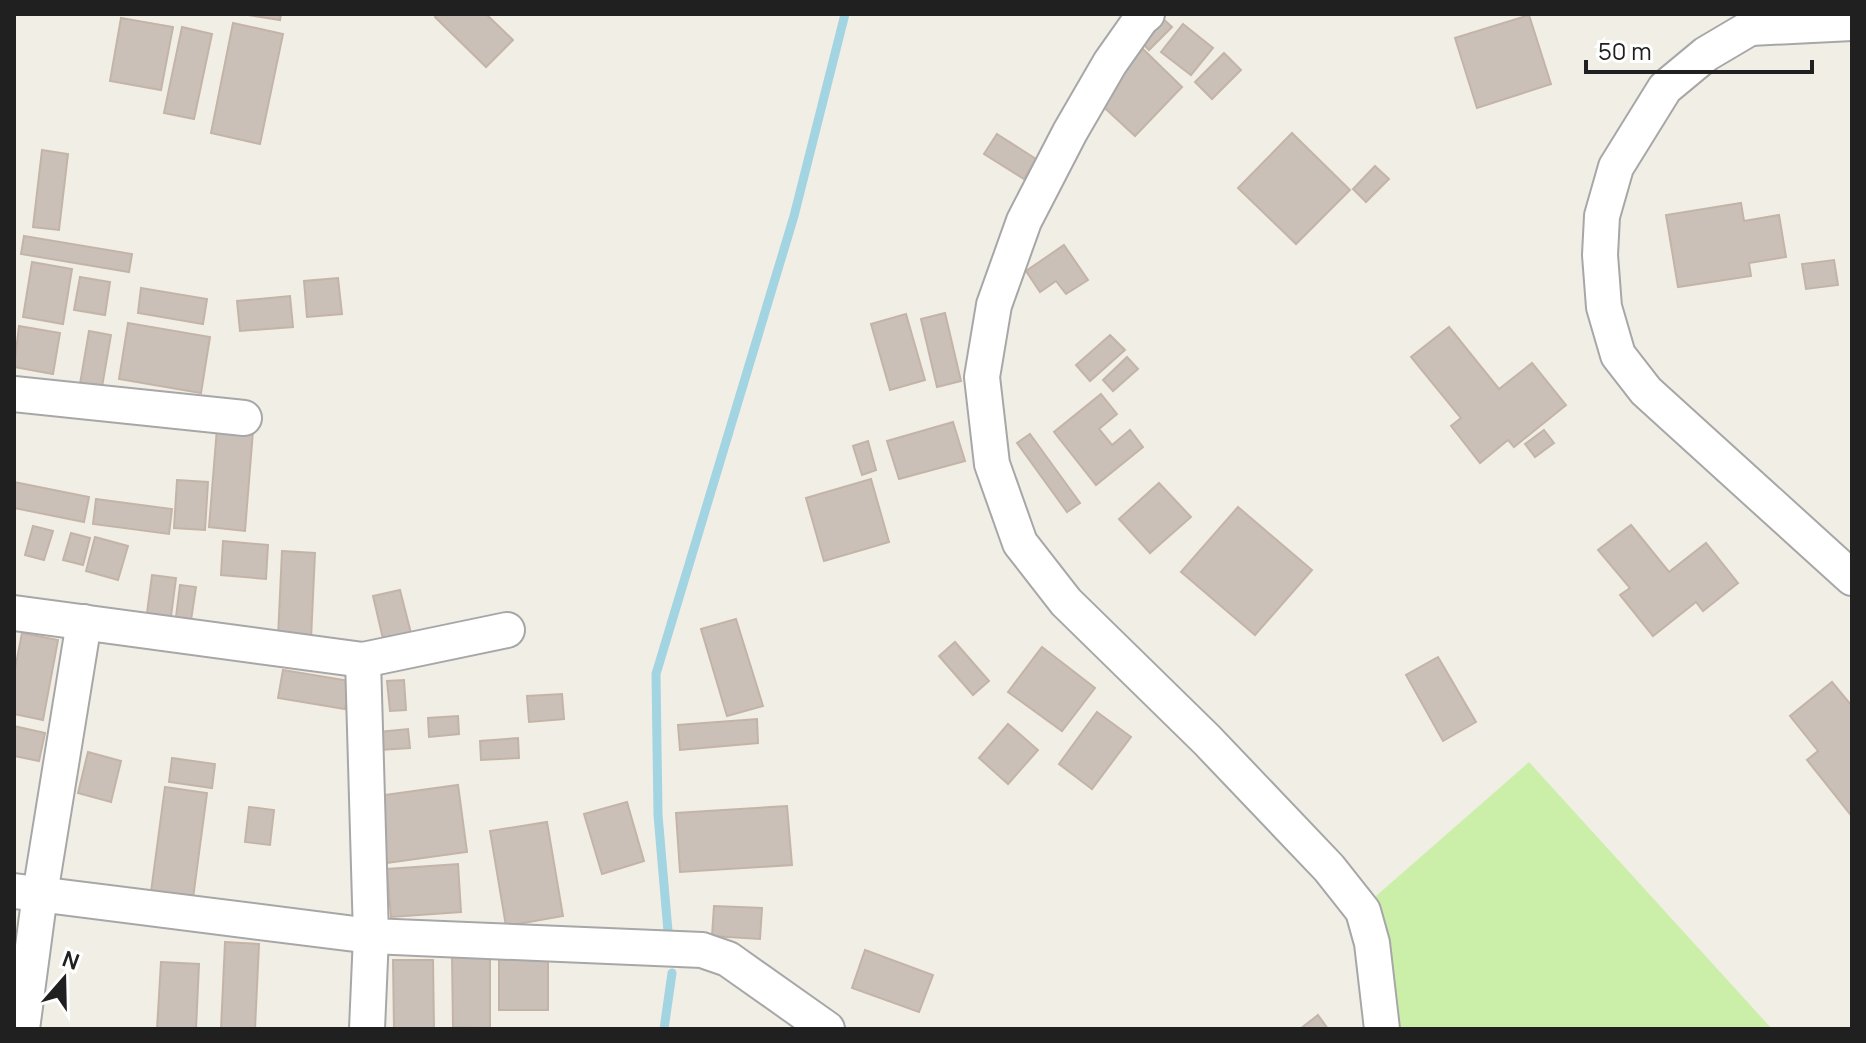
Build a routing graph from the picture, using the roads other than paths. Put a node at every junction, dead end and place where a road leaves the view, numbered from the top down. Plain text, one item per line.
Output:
1 (1147, 14) edge
2 (1759, 21) edge
3 (1852, 23) edge
4 (14, 394) edge
5 (244, 418) dead end
6 (1852, 578) edge
7 (14, 613) edge
8 (84, 622) junction
9 (507, 630) dead end
10 (363, 660) junction
11 (27, 893) edge
12 (371, 936) junction
13 (22, 1029) edge
14 (367, 1029) edge
15 (827, 1029) edge
16 (1382, 1029) edge

1 - 16 street
2 - 3 street
2 - 6 street
4 - 5 street
7 - 8 street
8 - 10 street
8 - 11 street
9 - 10 street
10 - 12 street
11 - 12 street
11 - 13 street
12 - 14 street
12 - 15 street

